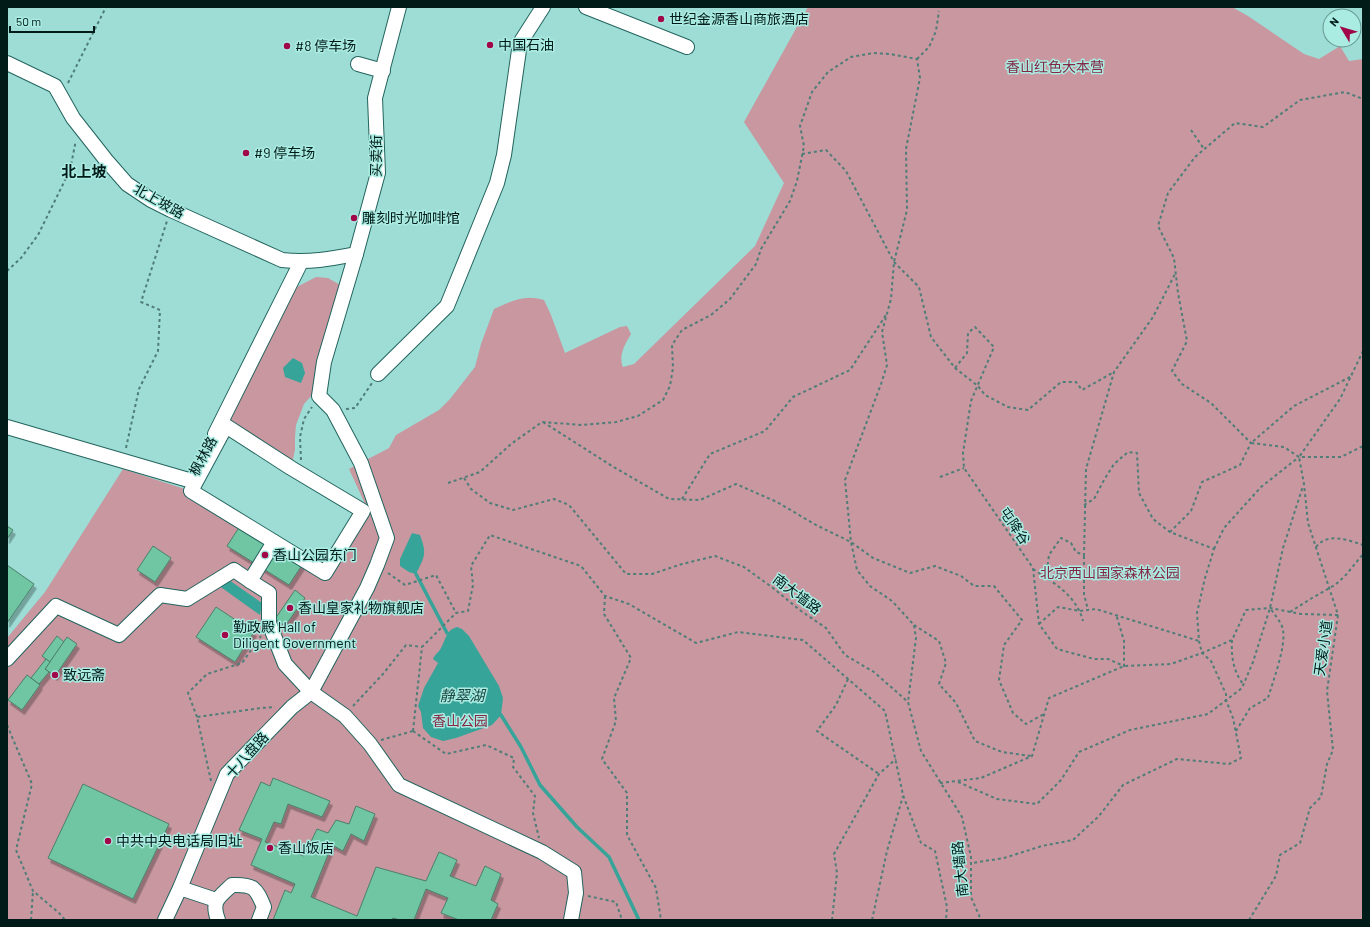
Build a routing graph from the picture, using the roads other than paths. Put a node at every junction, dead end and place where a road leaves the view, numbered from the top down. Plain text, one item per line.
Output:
1 (398, 7) edge
2 (543, 7) edge
3 (586, 7) edge
4 (687, 47) dead end
5 (7, 62) edge
6 (358, 64) dead end
7 (383, 71) junction
8 (356, 254) junction
9 (301, 262) junction
10 (378, 374) road end
11 (7, 427) edge
12 (274, 542) junction
13 (250, 581) junction
14 (7, 659) edge
15 (310, 692) junction
16 (180, 888) junction
17 (216, 900) junction
18 (165, 920) edge
19 (218, 920) edge
20 (259, 920) edge
21 (571, 920) edge

1 - 7 street, 买卖街
2 - 10 street
3 - 4 street
5 - 9 street, 北上坡路
6 - 7 street
7 - 8 street, 买卖街
8 - 9 street, 北上坡路
8 - 15 street, 买卖街
9 - 11 street, 枫林路
12 - 12 street
12 - 13 street
13 - 14 street
13 - 15 street
15 - 16 street, 十八盘路
15 - 21 street
16 - 17 street
16 - 18 street, 十八盘路
17 - 19 street
17 - 20 street

